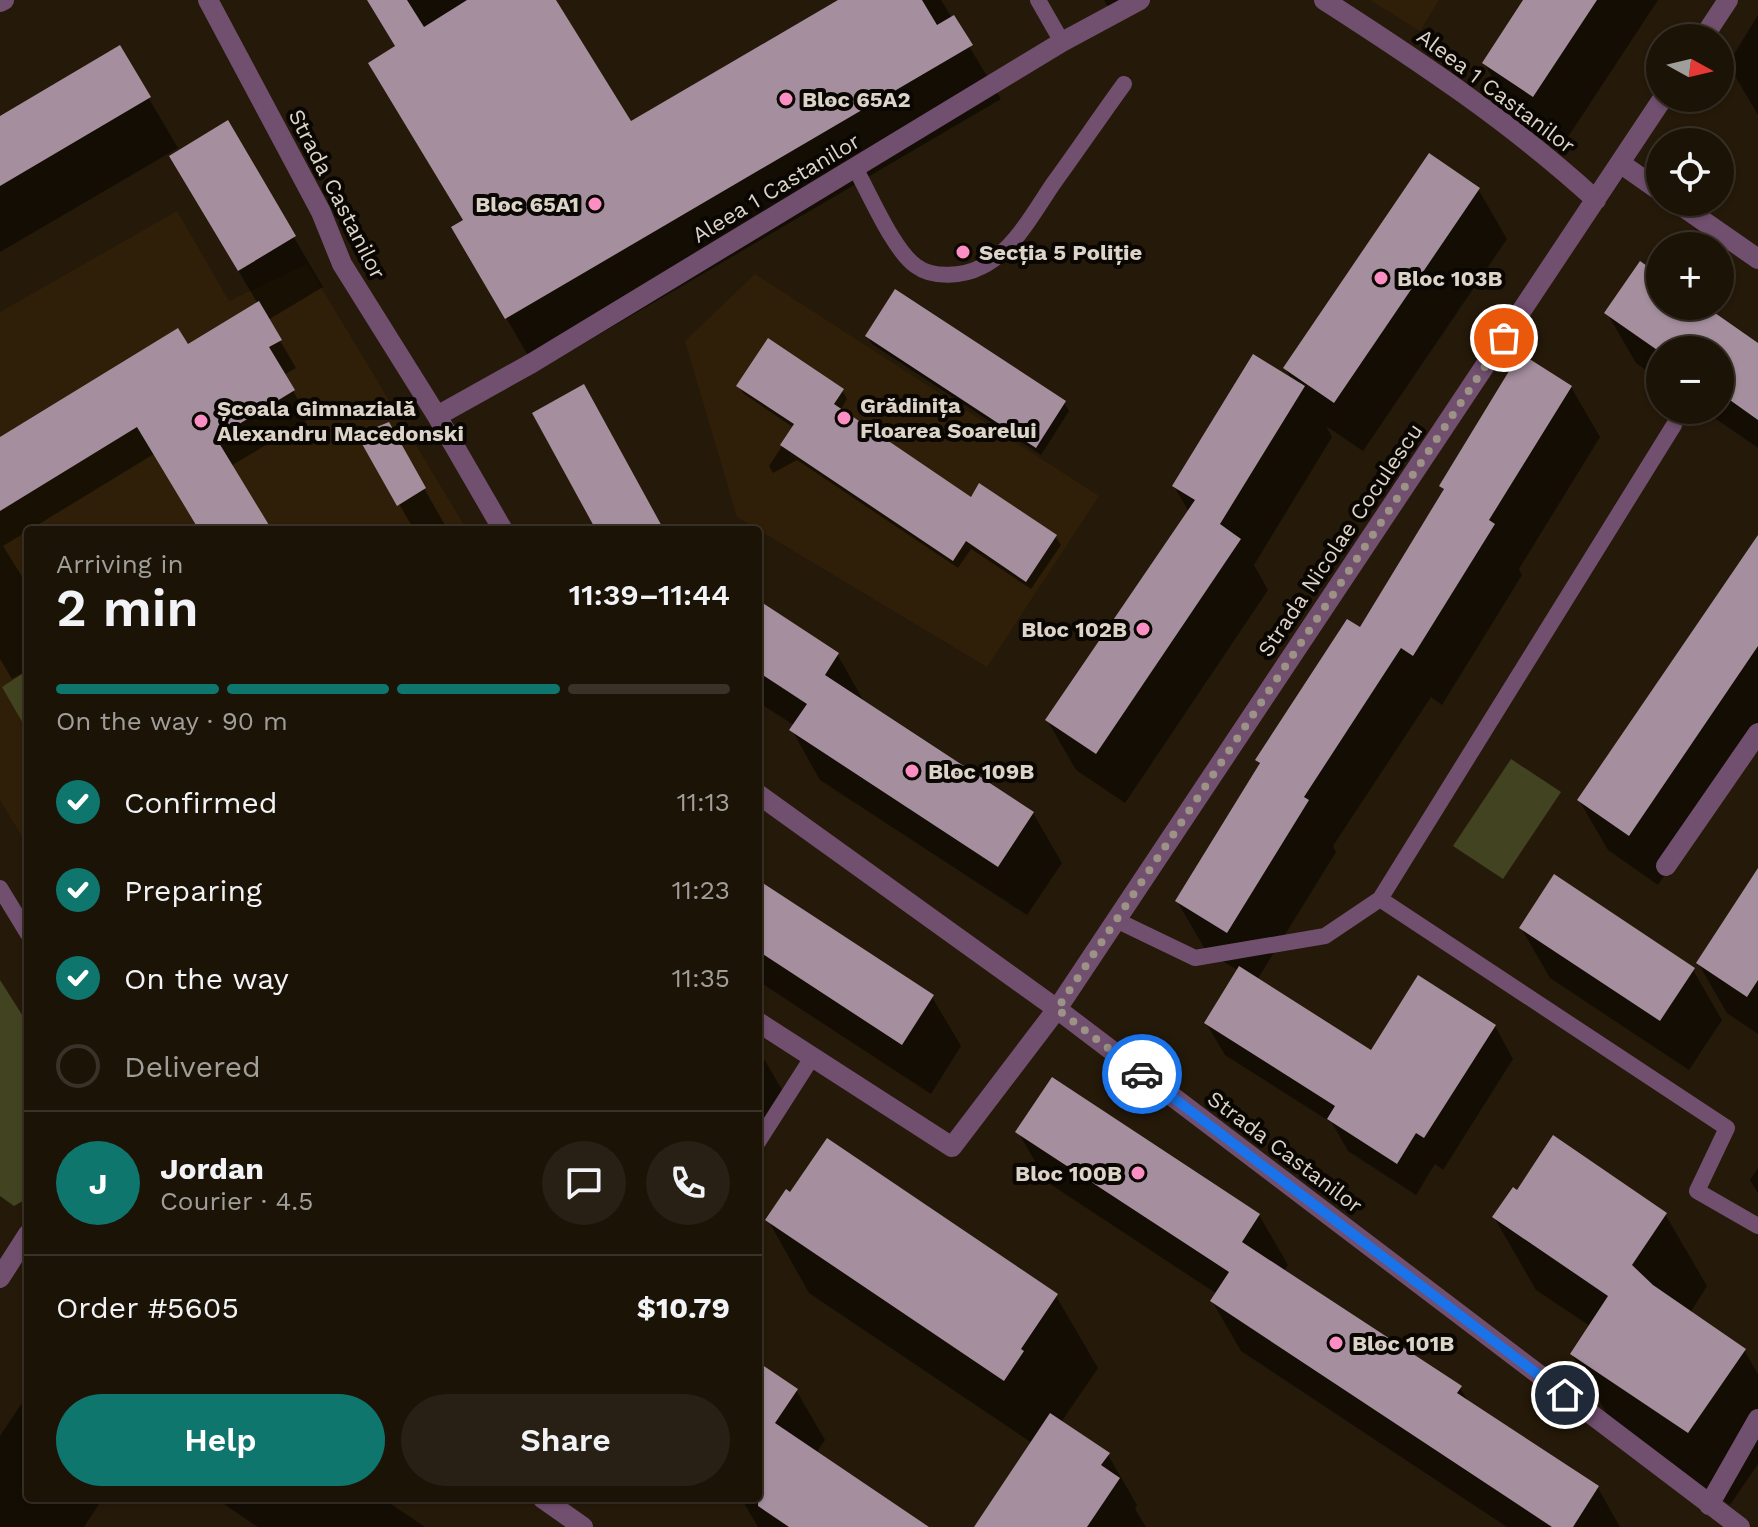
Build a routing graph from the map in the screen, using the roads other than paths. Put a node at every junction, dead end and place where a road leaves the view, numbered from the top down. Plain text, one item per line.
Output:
1 (208, 0) edge
2 (1038, 0) edge
3 (1140, 0) edge
4 (1324, 0) edge
5 (1728, 0) edge
6 (1712, 24) edge
7 (1062, 42) junction
8 (1124, 84) dead end
9 (1654, 112) edge
10 (1620, 163) junction
11 (855, 168) junction
12 (1646, 181) edge
13 (1596, 200) junction
14 (1696, 216) edge
15 (1758, 259) edge
16 (437, 416) junction
17 (1674, 425) dead end
18 (501, 526) edge
19 (1758, 733) edge
20 (762, 797) edge
21 (1666, 866) dead end
22 (0, 888) edge
23 (1380, 899) junction
24 (1116, 920) junction
25 (24, 927) edge
26 (1057, 1009) junction
27 (762, 1024) edge
28 (813, 1056) junction
29 (762, 1136) edge
30 (1758, 1226) edge
31 (24, 1240) edge
32 (0, 1278) edge
33 (1758, 1419) edge
34 (548, 1502) edge
35 (1709, 1505) junction
36 (583, 1527) edge
37 (1740, 1527) edge

1 - 16 street, Strada Castanilor
2 - 7 lane
3 - 7 street, Aleea 1 Castanilor
4 - 13 street, Aleea 1 Castanilor
5 - 6 street
7 - 11 street, Aleea 1 Castanilor
8 - 11 lane
9 - 10 street, Strada Nicolae Coculescu
10 - 12 street
10 - 13 street, Strada Nicolae Coculescu
11 - 16 street, Aleea 1 Castanilor
13 - 24 street, Strada Nicolae Coculescu
14 - 15 street
16 - 18 street, Strada Castanilor
17 - 23 lane
19 - 21 street
20 - 26 street, Strada Castanilor
22 - 25 lane
23 - 24 lane
23 - 30 lane
24 - 26 street, Strada Nicolae Coculescu
26 - 28 street, Strada Nicolae Coculescu
26 - 35 street, Strada Castanilor
27 - 28 street
28 - 29 lane
31 - 32 street
33 - 35 street
34 - 36 street
35 - 37 street, Strada Castanilor

